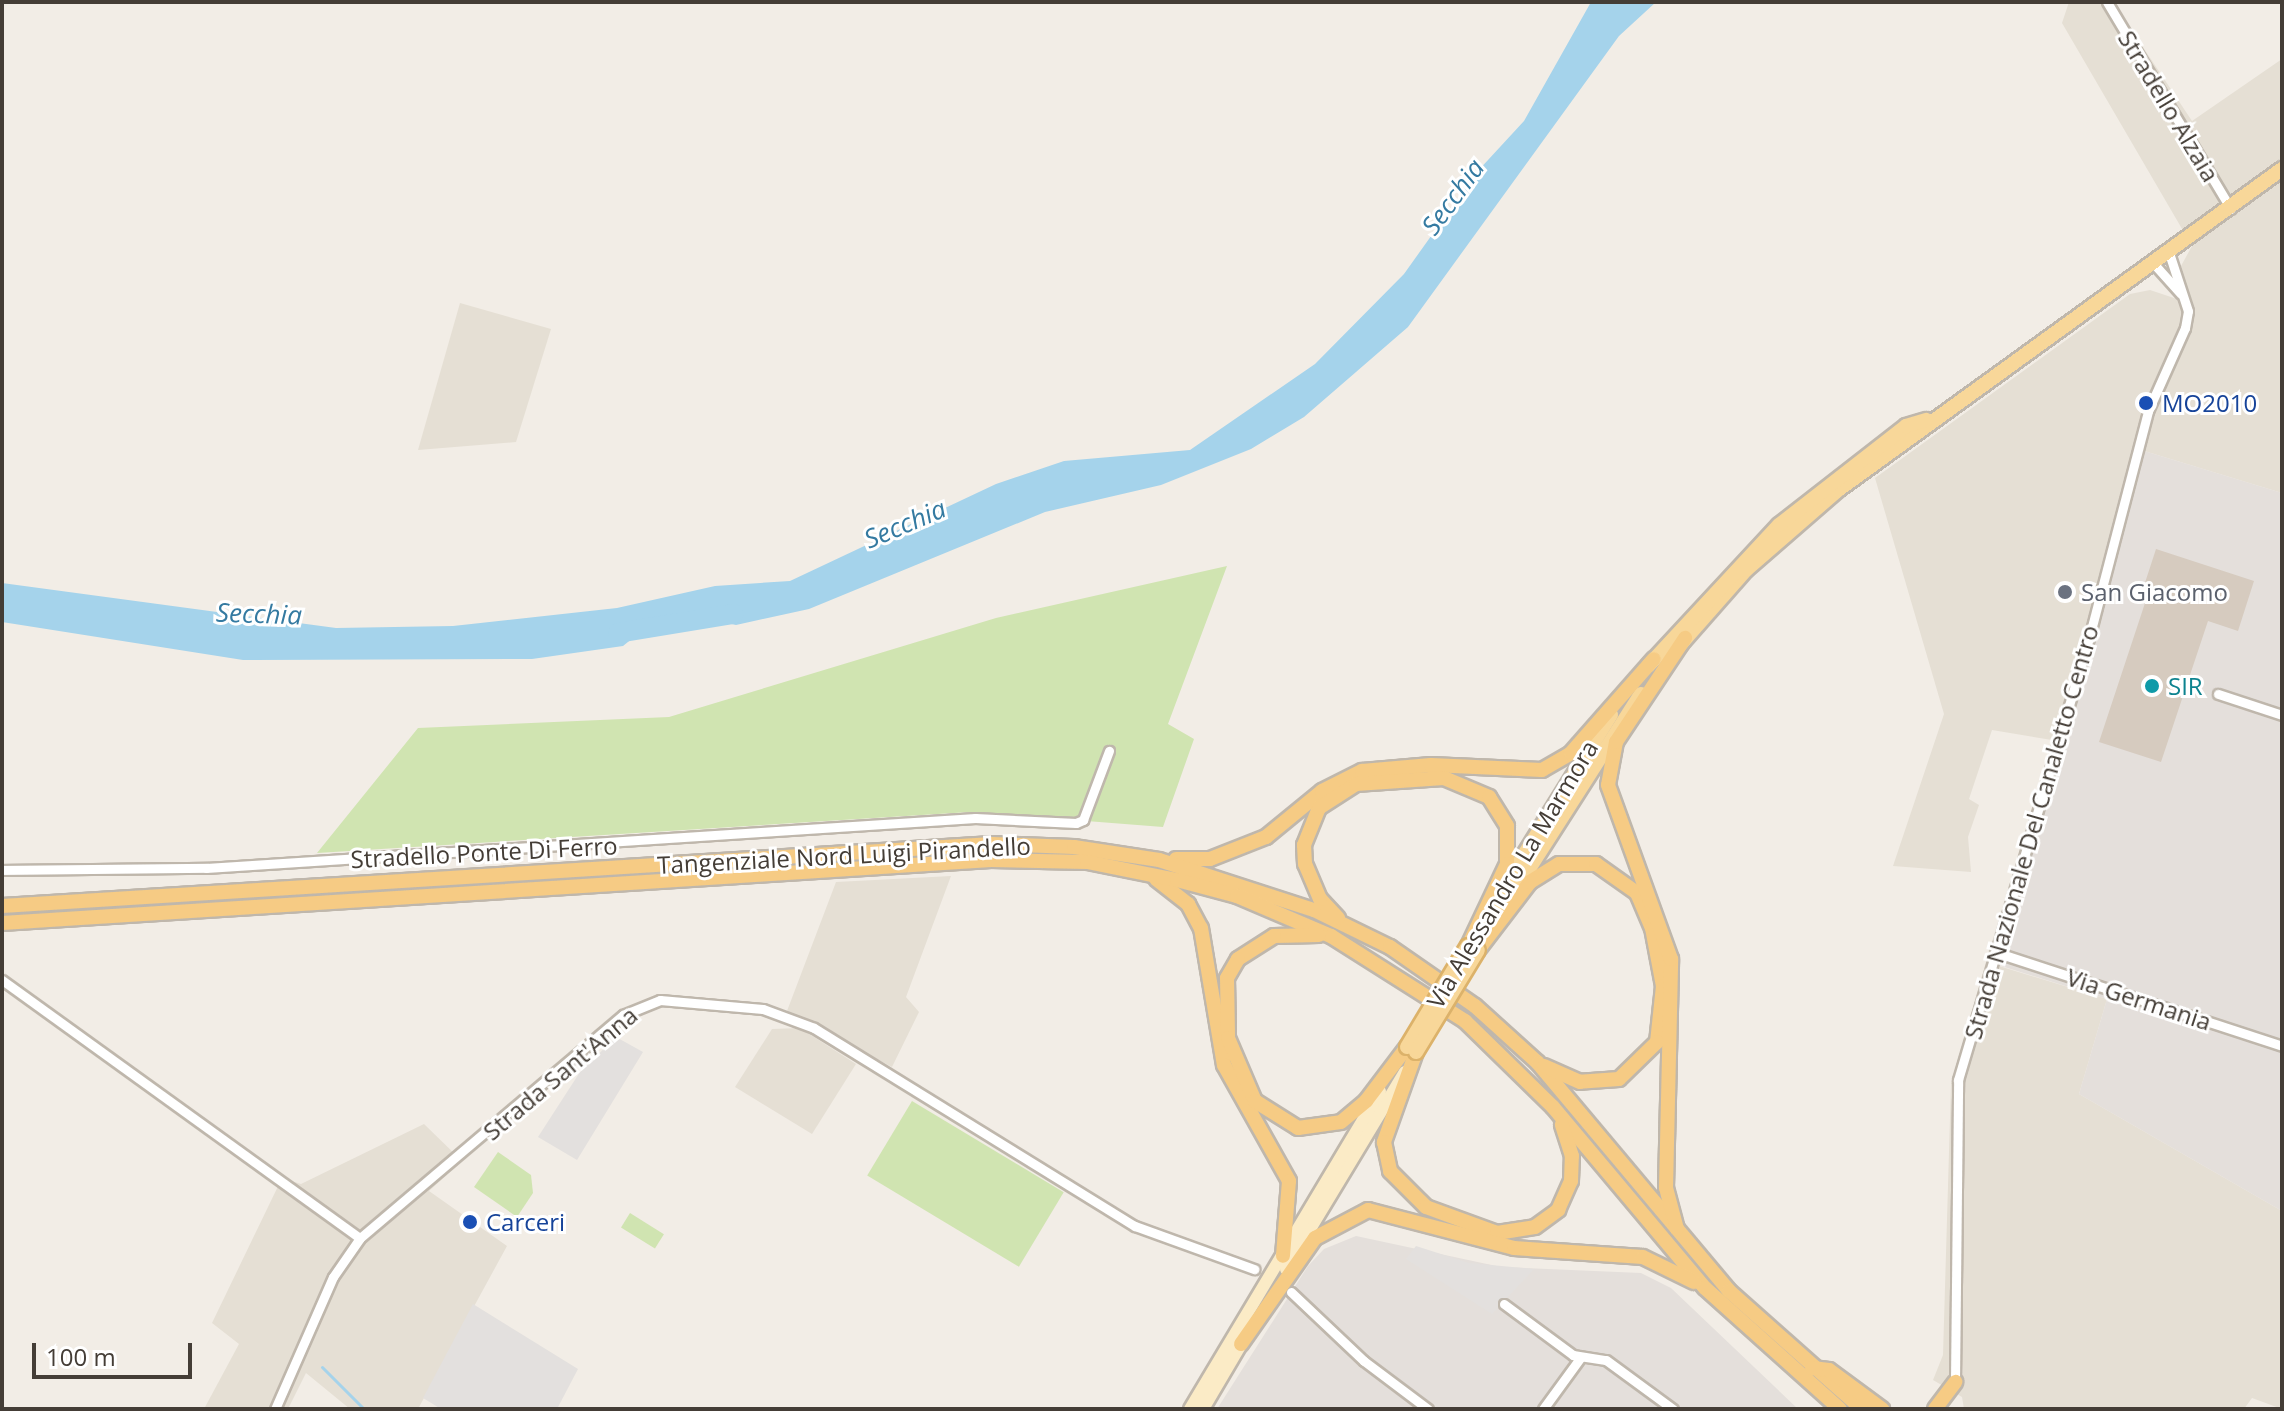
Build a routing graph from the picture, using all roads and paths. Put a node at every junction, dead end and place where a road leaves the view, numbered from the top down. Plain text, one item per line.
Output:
1 (2107, 2) edge
2 (2282, 169) edge
3 (2231, 209) junction
4 (2169, 253) junction
5 (2154, 264) junction
6 (2183, 296) junction
7 (1927, 420) junction
8 (1685, 638) junction
9 (1654, 659) junction
10 (2218, 694) dead end
11 (2282, 715) edge
12 (1109, 751) dead end
13 (1141, 864) junction
14 (2, 870) edge
15 (2, 906) edge
16 (2, 923) edge
17 (1344, 924) junction
18 (1331, 936) junction
19 (1473, 948) junction
20 (1995, 952) junction
21 (2, 980) edge
22 (2282, 1046) edge
23 (1411, 1050) junction
24 (1538, 1063) junction
25 (1553, 1107) junction
26 (360, 1238) junction
27 (1681, 1241) junction
28 (1283, 1256) junction
29 (1254, 1269) dead end
30 (1705, 1288) junction
31 (1291, 1292) dead end
32 (1504, 1304) dead end
33 (1241, 1344) junction
34 (1580, 1358) junction
35 (1812, 1368) junction
36 (1955, 1382) joint
37 (275, 1409) edge
38 (1190, 1409) edge
39 (1203, 1409) edge
40 (1428, 1409) edge
41 (1543, 1409) edge
42 (1673, 1409) edge
43 (1840, 1409) edge
44 (1862, 1409) edge
45 (1882, 1409) edge
46 (1935, 1409) edge

1 - 3 street, Stradello Alzaia
2 - 3 main road, Via Alessandro La Marmora
3 - 4 main road, Via Alessandro La Marmora
4 - 5 main road, Via Alessandro La Marmora
4 - 6 street, Strada Nazionale Del Canaletto Centro
5 - 6 street
5 - 7 main road, Via Alessandro La Marmora
6 - 20 street, Strada Nazionale Del Canaletto Centro
7 - 8 main road, Via Alessandro La Marmora
7 - 9 main road, Via Alessandro La Marmora
8 - 19 main road, Via Alessandro La Marmora
8 - 27 highway
9 - 13 highway
9 - 19 main road, Via Alessandro La Marmora
10 - 11 street
12 - 14 street, Stradello Ponte Di Ferro
13 - 15 highway, Tangenziale Nord Luigi Pirandello
13 - 16 highway, Tangenziale Nord Luigi Pirandello
13 - 17 highway, Tangenziale Nord Luigi Pirandello
13 - 18 highway, Tangenziale Nord Luigi Pirandello
13 - 28 highway
17 - 19 highway
17 - 24 highway, Tangenziale Nord Luigi Pirandello
18 - 23 highway
18 - 25 highway, Tangenziale Nord Luigi Pirandello
19 - 23 main road, Via Alessandro La Marmora, bridge
19 - 24 highway
20 - 22 street, Via Germania
20 - 36 street, Strada Nazionale Del Canaletto Centro
21 - 26 street
23 - 25 highway
23 - 28 main road, Via Alessandro La Marmora
23 - 33 main road, Via Alessandro La Marmora
24 - 27 highway, Tangenziale Nord Luigi Pirandello
25 - 30 highway, Tangenziale Nord Luigi Pirandello
26 - 29 street, Strada Sant'Anna
26 - 37 street, Strada Sant'Anna
27 - 35 highway, Tangenziale Nord Luigi Pirandello
28 - 38 main road, Via Alessandro La Marmora
30 - 33 highway
30 - 43 highway, Tangenziale Nord Luigi Pirandello
31 - 40 street
32 - 34 street
33 - 39 main road, Via Alessandro La Marmora
34 - 41 street
34 - 42 street
35 - 44 highway, Tangenziale Nord Luigi Pirandello
35 - 45 highway
36 - 46 highway

